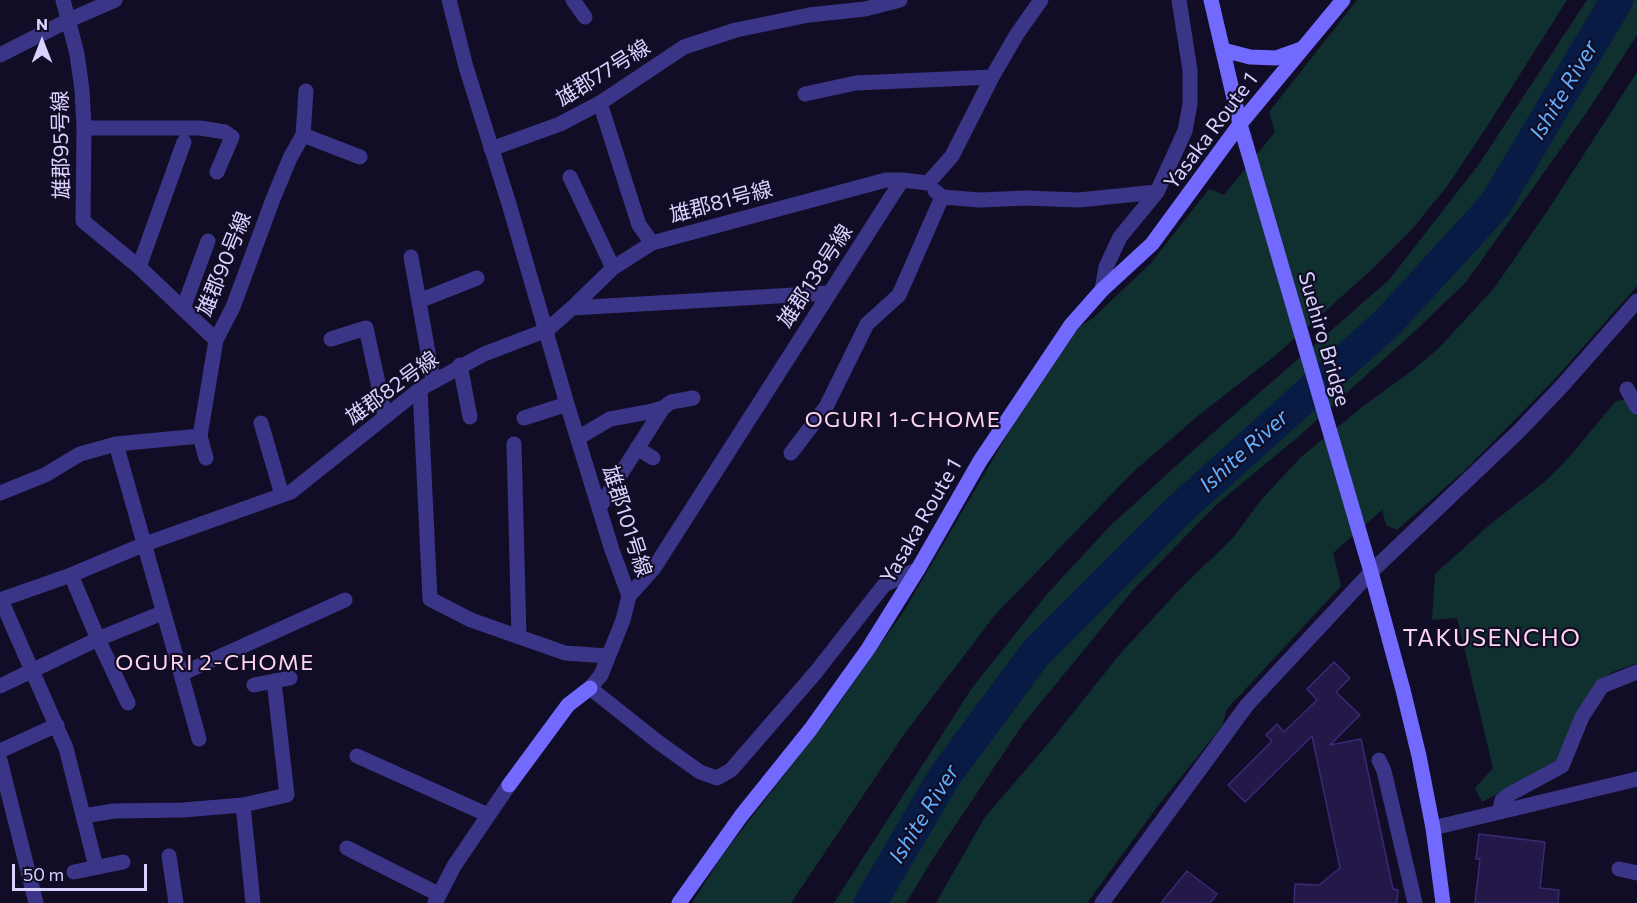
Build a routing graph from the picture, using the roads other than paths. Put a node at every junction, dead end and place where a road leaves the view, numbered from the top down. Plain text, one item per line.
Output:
1 (63, 0) edge
2 (115, 0) edge
3 (449, 0) edge
4 (573, 0) edge
5 (900, 0) edge
6 (1041, 0) edge
7 (1179, 0) edge
8 (1211, 0) edge
9 (1343, 0) edge
10 (844, 6) edge
11 (585, 17) dead end
12 (69, 20) junction
13 (1303, 48) junction
14 (1222, 50) junction
15 (0, 55) edge
16 (992, 77) junction
17 (306, 91) dead end
18 (805, 94) dead end
19 (600, 103) junction
20 (1240, 124) junction
21 (84, 128) junction
22 (303, 135) junction
23 (184, 142) dead end
24 (491, 149) junction
25 (360, 157) dead end
26 (217, 172) dead end
27 (570, 177) dead end
28 (902, 180) junction
29 (928, 183) junction
30 (1157, 192) junction
31 (942, 197) junction
32 (208, 241) dead end
33 (652, 243) junction
34 (411, 257) dead end
35 (139, 267) junction
36 (613, 268) junction
37 (477, 278) dead end
38 (1102, 290) junction
39 (829, 293) junction
40 (419, 301) junction
41 (1637, 301) edge
42 (183, 309) junction
43 (572, 309) junction
44 (547, 330) junction
45 (331, 339) dead end
46 (216, 340) junction
47 (460, 365) junction
48 (433, 380) junction
49 (420, 389) junction
50 (1627, 389) dead end
51 (693, 398) dead end
52 (567, 404) junction
53 (1637, 407) edge
54 (663, 408) junction
55 (385, 415) junction
56 (470, 417) dead end
57 (524, 418) dead end
58 (261, 423) dead end
59 (200, 436) junction
60 (578, 438) junction
61 (116, 444) junction
62 (514, 444) dead end
63 (637, 448) junction
64 (791, 453) dead end
65 (206, 458) dead end
66 (653, 458) dead end
67 (0, 493) edge
68 (282, 495) junction
69 (599, 508) junction
70 (145, 544) junction
71 (918, 569) junction
72 (1371, 572) junction
73 (71, 575) junction
74 (629, 596) junction
75 (1, 600) edge
76 (345, 600) dead end
77 (162, 613) junction
78 (519, 637) junction
79 (98, 639) junction
80 (608, 656) junction
81 (33, 669) junction
82 (1637, 672) edge
83 (181, 674) junction
84 (290, 678) dead end
85 (274, 681) junction
86 (254, 685) dead end
87 (0, 686) edge
88 (590, 688) junction
89 (128, 702) dead end
90 (57, 725) junction
91 (199, 739) dead end
92 (0, 751) edge
93 (357, 756) dead end
94 (0, 760) edge
95 (1379, 760) dead end
96 (1637, 779) edge
97 (243, 805) junction
98 (1499, 812) junction
99 (488, 815) junction
100 (83, 816) junction
101 (1432, 828) junction
102 (347, 848) dead end
103 (169, 856) dead end
104 (123, 861) dead end
105 (96, 867) junction
106 (1619, 869) dead end
107 (74, 872) dead end
108 (1637, 873) edge
109 (436, 898) edge
110 (36, 903) edge
111 (176, 903) edge
112 (253, 903) edge
113 (679, 903) edge
114 (1102, 903) edge
115 (1414, 903) edge
116 (1443, 903) edge

1 - 12 street, 雄郡95号線
2 - 12 street
3 - 24 street, 雄郡101号線
4 - 11 street
5 - 10 street, 雄郡77号線
6 - 16 street
7 - 30 street
8 - 14 street, Suehiro Bridge
9 - 13 street, Yasaka Route 1
10 - 19 street, 雄郡77号線
12 - 15 street
12 - 21 street, 雄郡95号線
13 - 14 street
13 - 20 street, Yasaka Route 1
14 - 20 street, Suehiro Bridge
16 - 18 street
16 - 29 street
17 - 22 street, 雄郡90号線
19 - 24 street, 雄郡77号線
19 - 33 street
20 - 38 street, Yasaka Route 1
20 - 72 street, Suehiro Bridge
21 - 26 street
21 - 35 street, 雄郡95号線
22 - 25 street
22 - 46 street, 雄郡90号線
23 - 35 street
24 - 44 street, 雄郡101号線
27 - 36 street
28 - 29 street
28 - 33 street, 雄郡81号線
28 - 39 street, 雄郡138号線
29 - 31 street
30 - 31 street
30 - 38 street
31 - 64 street
32 - 42 street
33 - 36 street, 雄郡81号線
34 - 40 street
35 - 42 street, 雄郡95号線
36 - 43 street, 雄郡81号線
37 - 40 street
38 - 71 street, Yasaka Route 1
39 - 43 street
39 - 74 street, 雄郡138号線
40 - 48 street
41 - 72 street
42 - 46 street, 雄郡95号線
43 - 44 street, 雄郡82号線
44 - 47 street, 雄郡82号線
44 - 52 street, 雄郡101号線
45 - 55 street
46 - 59 street, 雄郡90号線
47 - 48 street, 雄郡82号線
47 - 56 street
48 - 49 street, 雄郡82号線
49 - 55 street, 雄郡82号線
49 - 78 street
50 - 53 street
51 - 54 street
52 - 57 street
52 - 60 street, 雄郡101号線
54 - 60 street
54 - 63 street
55 - 68 street, 雄郡82号線
58 - 68 street
59 - 61 street
59 - 65 street, 雄郡90号線
60 - 69 street, 雄郡101号線
61 - 67 street
61 - 70 street
62 - 78 street
63 - 66 street
63 - 69 street
68 - 70 street, 雄郡82号線
69 - 74 street, 雄郡101号線
70 - 73 street, 雄郡82号線
70 - 77 street
71 - 88 street
71 - 113 street, Yasaka Route 1
72 - 101 street, Suehiro Bridge
72 - 114 street
73 - 75 street, 雄郡82号線
73 - 79 street
74 - 80 street, 雄郡101号線
75 - 81 street
76 - 83 street
77 - 79 street
77 - 83 street
78 - 80 street
79 - 81 street
79 - 89 street
80 - 88 street, 雄郡101号線
81 - 87 street
81 - 90 street
82 - 98 street
83 - 91 street
84 - 85 street
85 - 86 street
85 - 97 street
88 - 99 street
90 - 92 street
90 - 100 street
93 - 99 street
94 - 110 street
95 - 115 street
96 - 98 street
97 - 100 street
97 - 112 street
98 - 101 street
99 - 109 street
100 - 105 street
101 - 116 street, Suehiro Bridge
102 - 109 street
103 - 111 street
104 - 105 street
105 - 107 street
106 - 108 street

